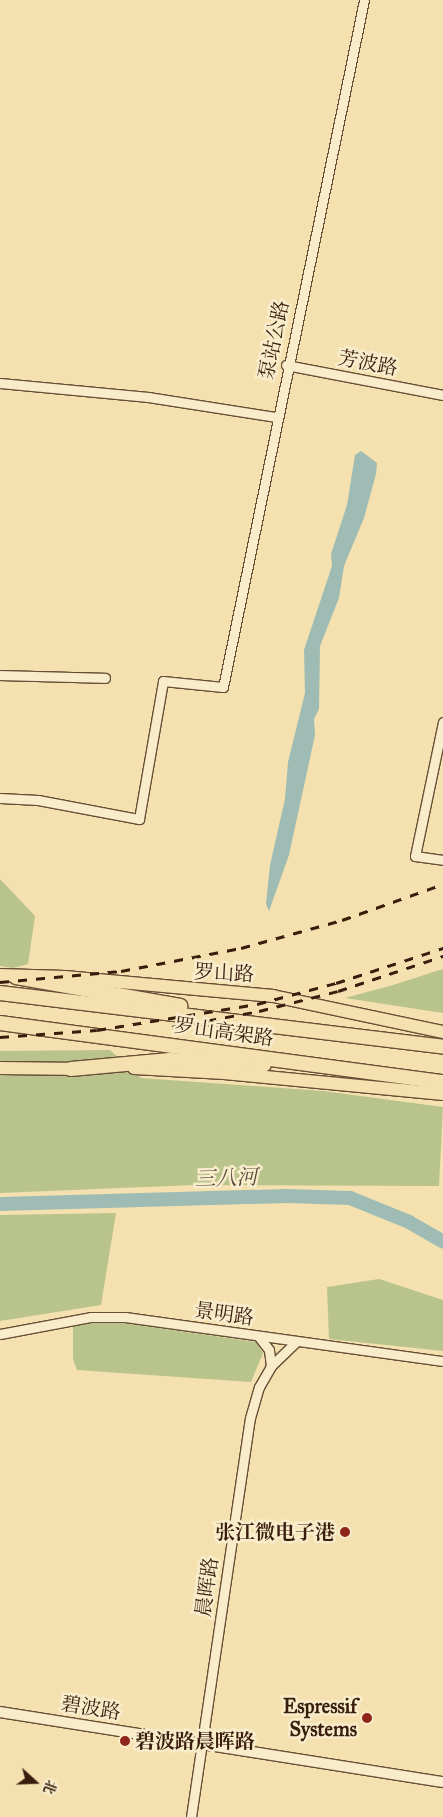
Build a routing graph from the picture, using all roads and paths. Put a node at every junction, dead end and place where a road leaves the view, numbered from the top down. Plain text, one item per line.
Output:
1 (364, 0) edge
2 (286, 365) junction
3 (0, 383) edge
4 (443, 395) edge
5 (276, 417) junction
6 (0, 675) edge
7 (105, 678) dead end
8 (443, 722) edge
9 (0, 798) edge
10 (443, 860) edge
11 (0, 975) edge
12 (16, 977) junction
13 (7, 994) edge
14 (5, 1024) edge
15 (331, 1032) junction
16 (443, 1032) edge
17 (443, 1047) edge
18 (0, 1062) edge
19 (324, 1066) junction
20 (0, 1068) edge
21 (16, 1068) junction
22 (71, 1070) junction
23 (443, 1082) edge
24 (443, 1094) edge
25 (0, 1334) edge
26 (259, 1337) junction
27 (296, 1342) junction
28 (443, 1362) edge
29 (271, 1366) junction
30 (0, 1714) edge
31 (202, 1746) junction
32 (443, 1784) edge
33 (191, 1817) edge

1 - 2 street, 泵站公路
2 - 4 street, 芳波路
2 - 5 street, 泵站公路
3 - 5 street
5 - 9 street, 泵站公路
6 - 7 street
8 - 10 street
11 - 12 main road, 罗山路
12 - 15 highway
12 - 16 main road, 罗山路
13 - 15 highway, 罗山高架路
14 - 19 highway, 罗山高架路
15 - 17 highway, 罗山高架路
18 - 21 main road
19 - 22 highway
19 - 23 highway, 罗山高架路
20 - 21 main road
21 - 22 main road
22 - 24 main road
25 - 26 street, 景明路
26 - 27 street, 景明路
26 - 29 street
27 - 28 street, 景明路
27 - 29 street, 晨晖路
29 - 31 street, 晨晖路
30 - 31 street, 碧波路
31 - 32 street, 碧波路
31 - 33 street, 晨晖路

